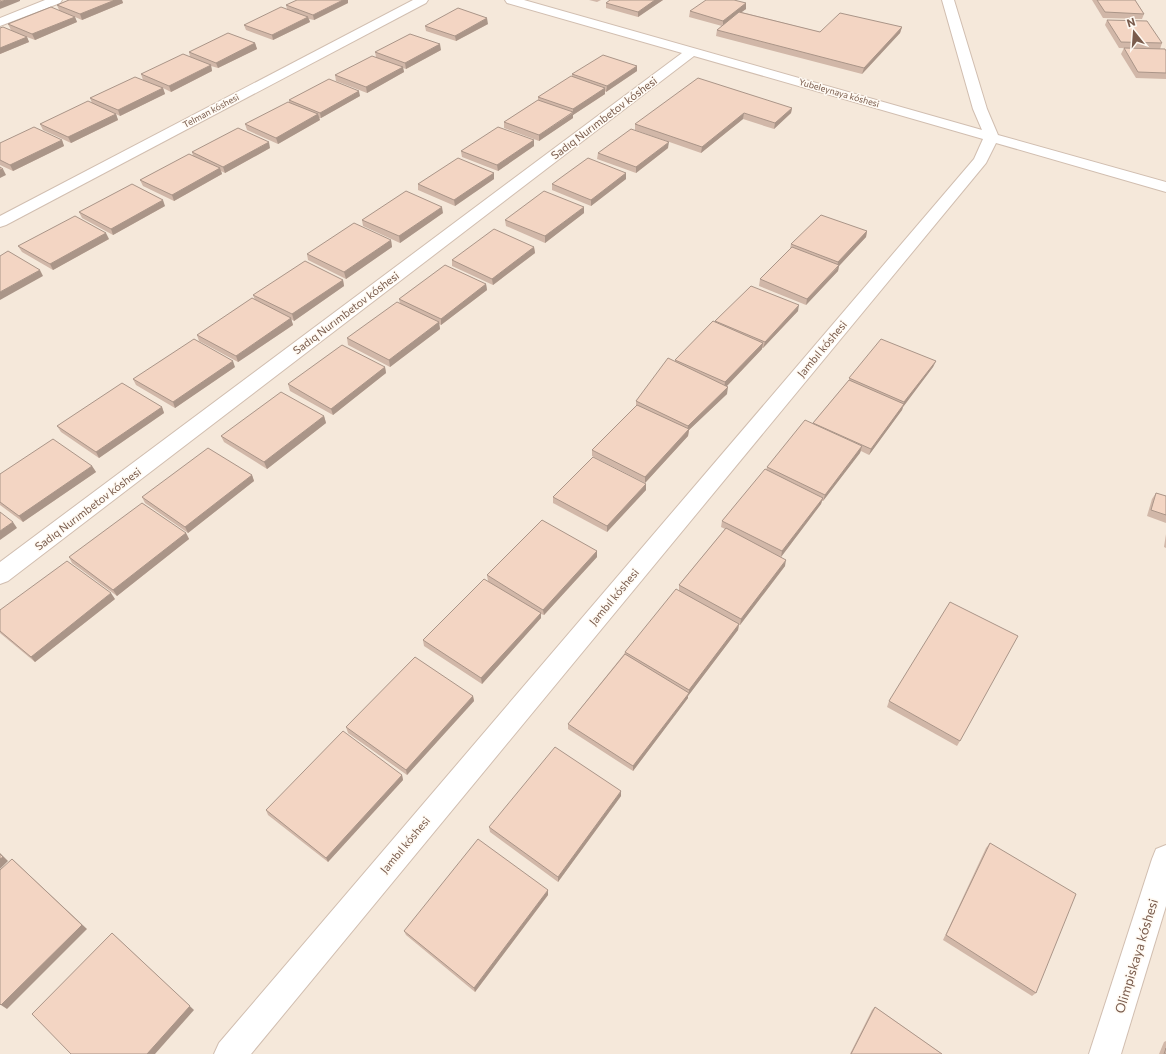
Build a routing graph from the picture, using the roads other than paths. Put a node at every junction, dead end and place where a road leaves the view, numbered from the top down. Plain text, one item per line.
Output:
1 (56, 0) edge
2 (422, 0) edge
3 (511, 0) edge
4 (948, 0) edge
5 (0, 22) edge
6 (692, 52) junction
7 (992, 137) junction
8 (1166, 187) edge
9 (0, 222) edge
10 (0, 575) edge
11 (1166, 859) edge
12 (230, 1054) edge
13 (1105, 1054) edge

1 - 5 street
2 - 9 street, Telman kóshesi
3 - 6 street, Yubeleynaya kóshesi
4 - 7 street
6 - 7 street, Yubeleynaya kóshesi
6 - 10 street, Sadıq Nurımbetov kóshesi
7 - 8 street, Yubeleynaya kóshesi
7 - 12 street, Jambıl kóshesi
11 - 13 street, Olimpiskaya kóshesi

